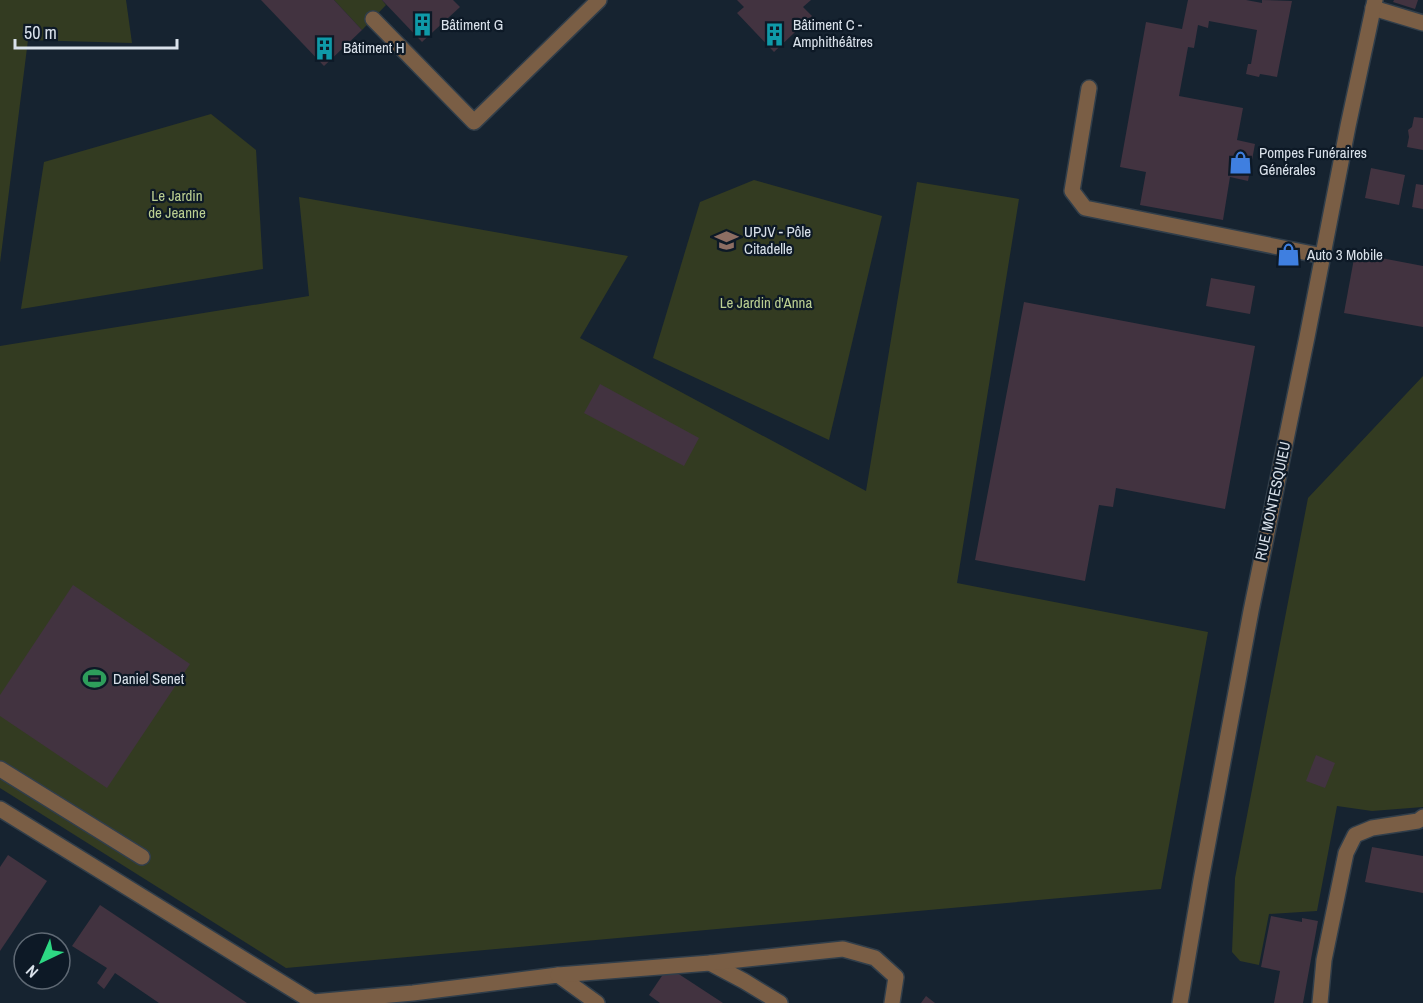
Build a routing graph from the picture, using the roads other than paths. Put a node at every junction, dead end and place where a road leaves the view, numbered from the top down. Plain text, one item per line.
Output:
1 (599, 0) edge
2 (1374, 4) edge
3 (373, 19) dead end
4 (1423, 23) edge
5 (1089, 88) dead end
6 (1323, 256) junction
7 (0, 769) edge
8 (0, 809) edge
9 (1423, 817) edge
10 (142, 856) dead end
11 (710, 963) junction
12 (558, 975) junction
13 (413, 998) edge
14 (597, 1003) edge
15 (780, 1003) edge
16 (892, 1003) edge
17 (1180, 1003) edge
18 (1320, 1003) edge

1 - 3 street
2 - 4 street
2 - 6 street, RUE MONTESQUIEU
5 - 6 street
6 - 17 street, RUE MONTESQUIEU
7 - 10 street
8 - 13 street
9 - 18 street
11 - 12 street
11 - 15 street
11 - 16 street
12 - 13 street
12 - 14 street

